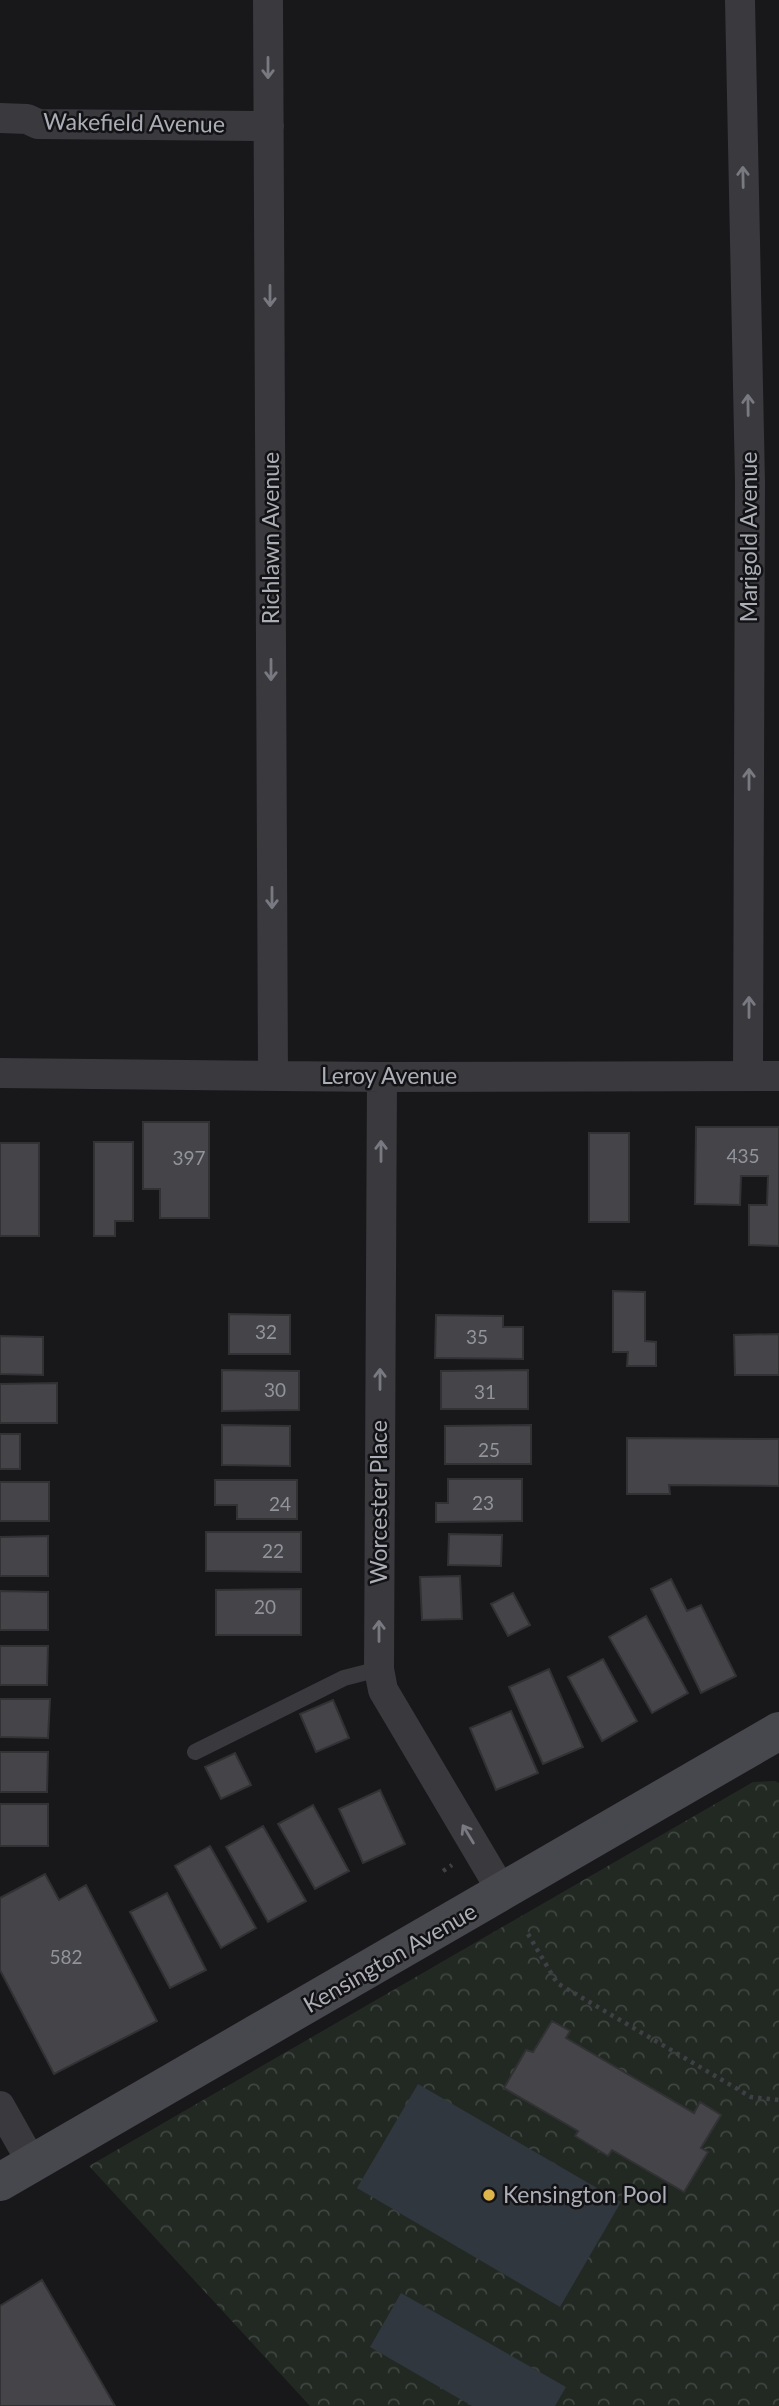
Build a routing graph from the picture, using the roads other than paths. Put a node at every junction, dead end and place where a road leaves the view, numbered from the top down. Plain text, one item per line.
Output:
1 (268, 0) edge
2 (740, 0) edge
3 (0, 118) edge
4 (269, 126) junction
5 (0, 1073) edge
6 (748, 1075) junction
7 (273, 1076) junction
8 (779, 1076) edge
9 (382, 1077) junction
10 (379, 1669) junction
11 (779, 1731) edge
12 (195, 1752) dead end
13 (503, 1893) junction
14 (0, 2106) edge
15 (16, 2172) edge

1 -> 4 street, Richlawn Avenue
6 -> 2 street, Marigold Avenue
3 - 4 street, Wakefield Avenue
4 -> 7 street, Richlawn Avenue
5 - 7 street, Leroy Avenue
6 - 8 street, Leroy Avenue
6 - 9 street, Leroy Avenue
7 - 9 street, Leroy Avenue
10 -> 9 street, Worcester Place
10 - 12 lane
13 -> 10 street, Worcester Place
11 - 13 street, Kensington Avenue
13 - 15 street, Kensington Avenue
14 - 15 street

